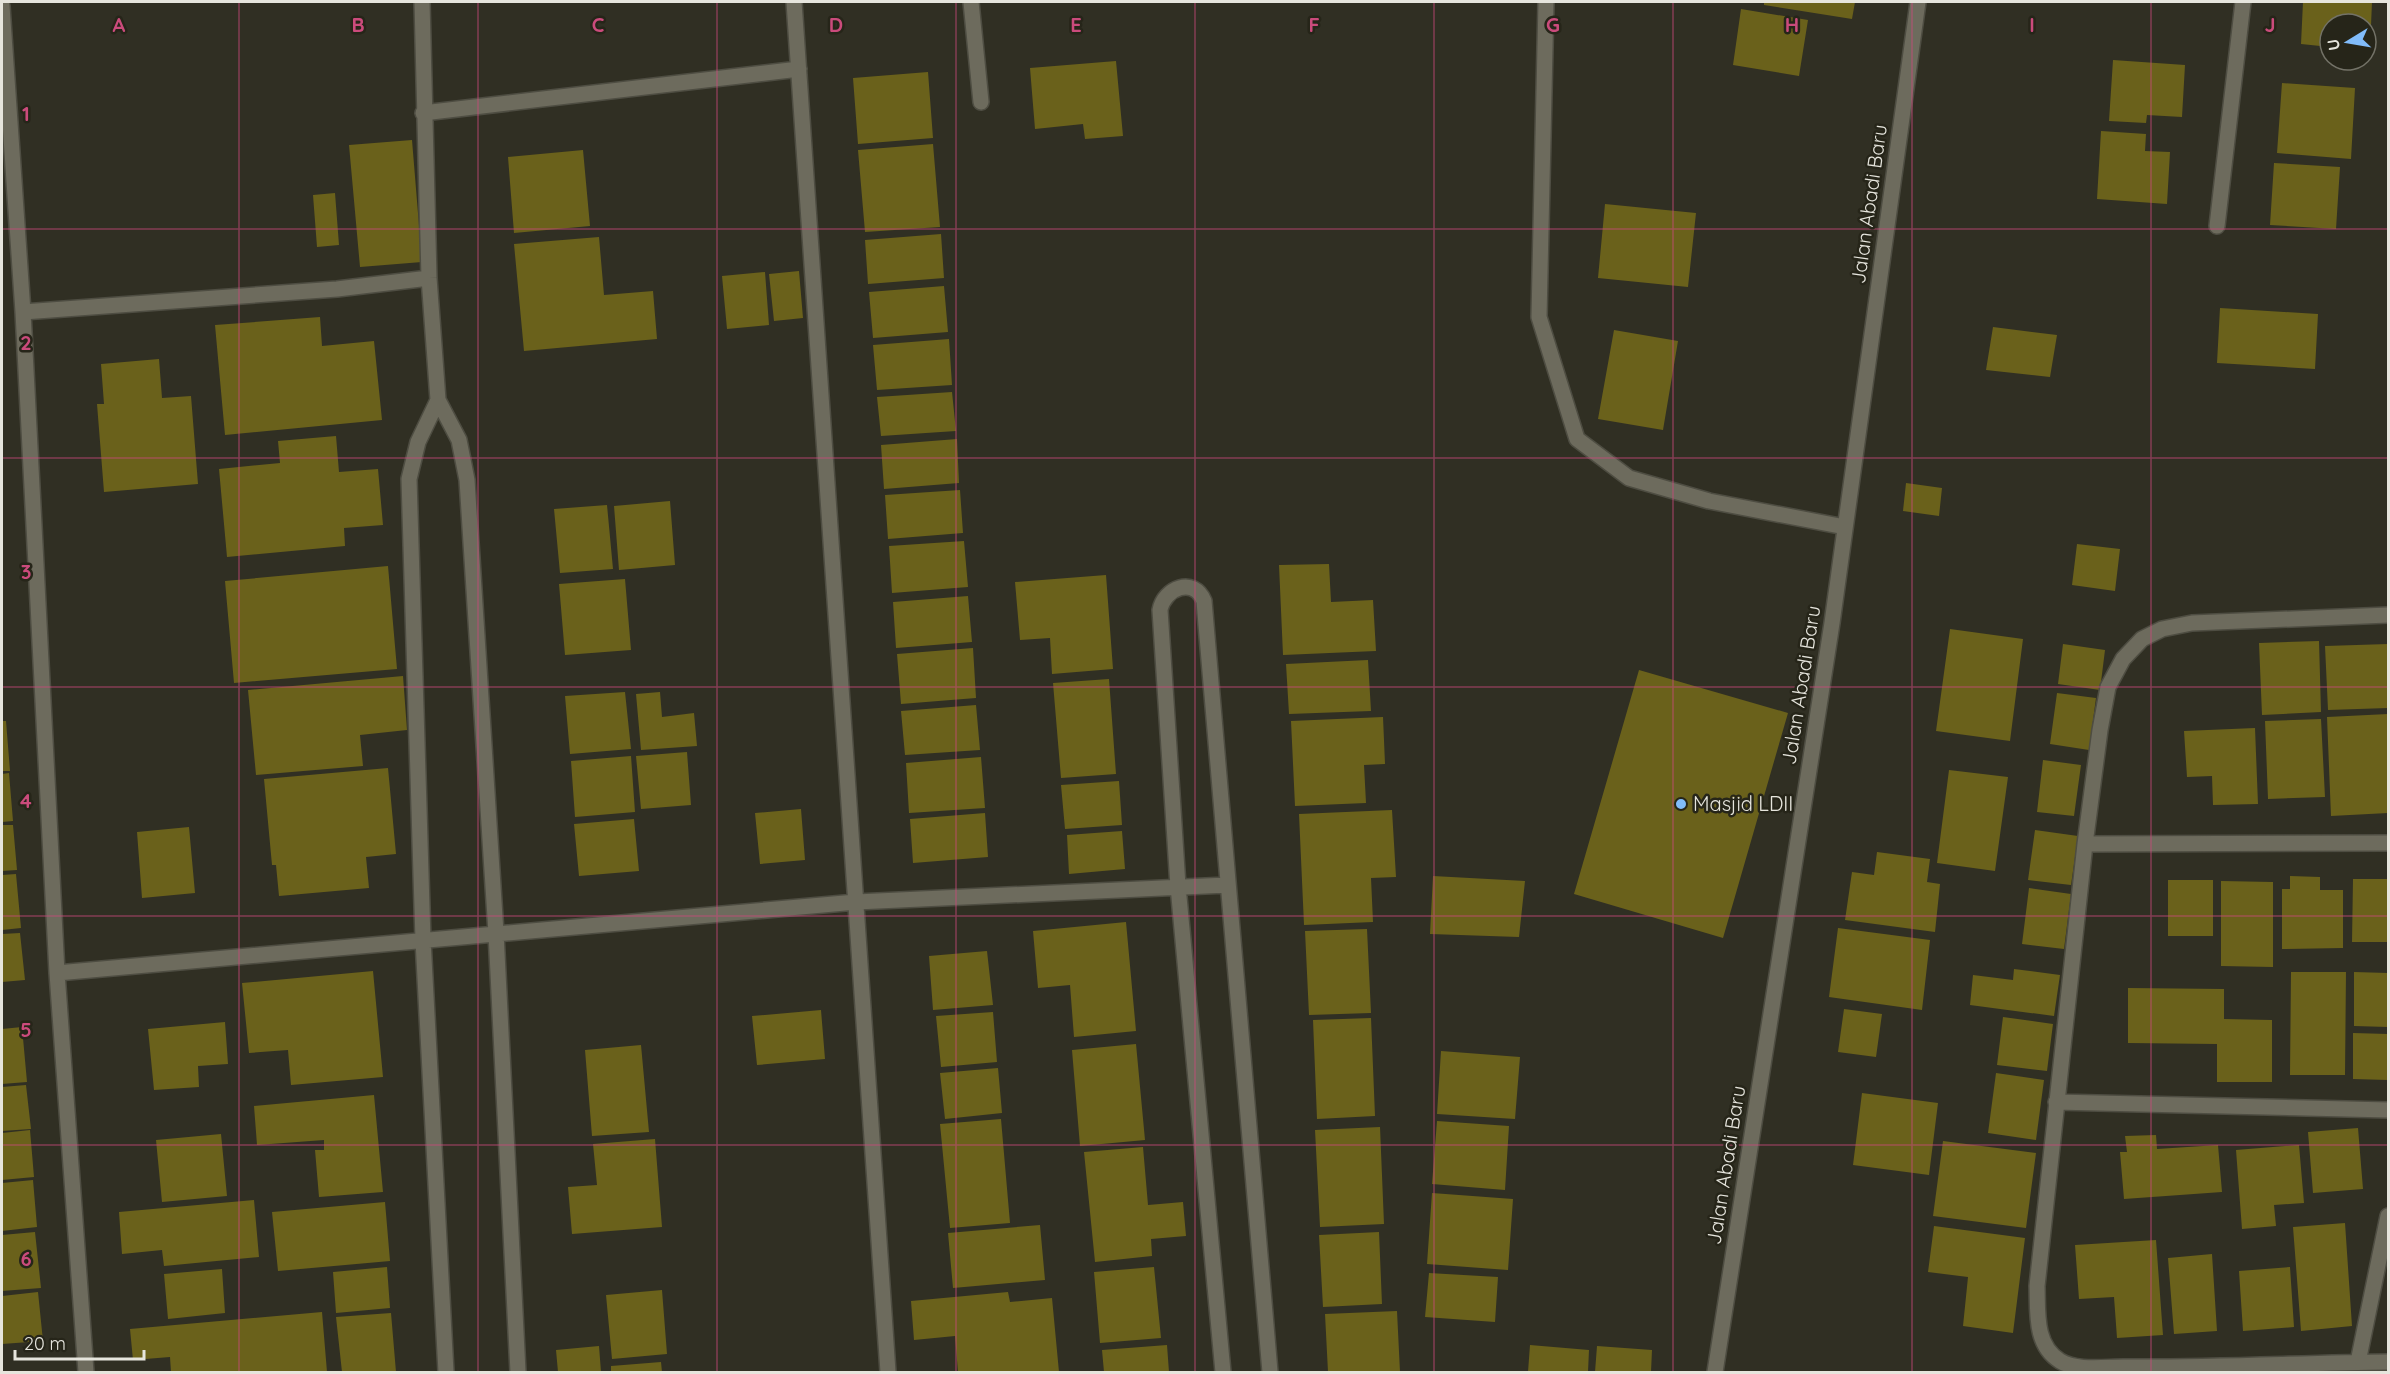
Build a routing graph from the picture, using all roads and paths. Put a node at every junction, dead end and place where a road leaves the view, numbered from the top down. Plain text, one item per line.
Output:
1 (422, 2) edge
2 (794, 2) edge
3 (971, 2) edge
4 (1546, 2) edge
5 (1918, 2) edge
6 (2243, 2) edge
7 (2, 6) edge
8 (799, 69) junction
9 (981, 102) dead end
10 (423, 113) junction
11 (2217, 226) dead end
12 (429, 279) junction
13 (23, 312) junction
14 (438, 400) junction
15 (1845, 527) junction
16 (2388, 615) edge
17 (2388, 843) edge
18 (2085, 844) junction
19 (1227, 885) junction
20 (1178, 886) junction
21 (856, 902) junction
22 (496, 933) junction
23 (423, 940) junction
24 (57, 973) junction
25 (2056, 1102) junction
26 (2388, 1110) edge
27 (2388, 1216) edge
28 (2358, 1362) junction
29 (2388, 1362) edge
30 (86, 1372) edge
31 (446, 1372) edge
32 (518, 1372) edge
33 (888, 1372) edge
34 (1223, 1372) edge
35 (1270, 1372) edge
36 (1715, 1372) edge

1 - 10 street
2 - 8 street
3 - 9 street
4 - 15 street
5 - 15 street, Jalan Abadi Baru
6 - 11 street
7 - 13 street
8 - 10 street
8 - 21 street
10 - 12 street
12 - 13 street
12 - 14 street
13 - 24 street
14 - 22 street
14 - 23 street
15 - 36 street, Jalan Abadi Baru
16 - 18 street
17 - 18 street
18 - 25 street
19 - 20 street
19 - 20 street
19 - 35 street
20 - 21 street
20 - 34 street
21 - 22 street
21 - 33 street
22 - 23 street
22 - 32 street
23 - 24 street
23 - 31 street
24 - 30 street
25 - 26 street
25 - 28 street
27 - 28 street
28 - 29 street

